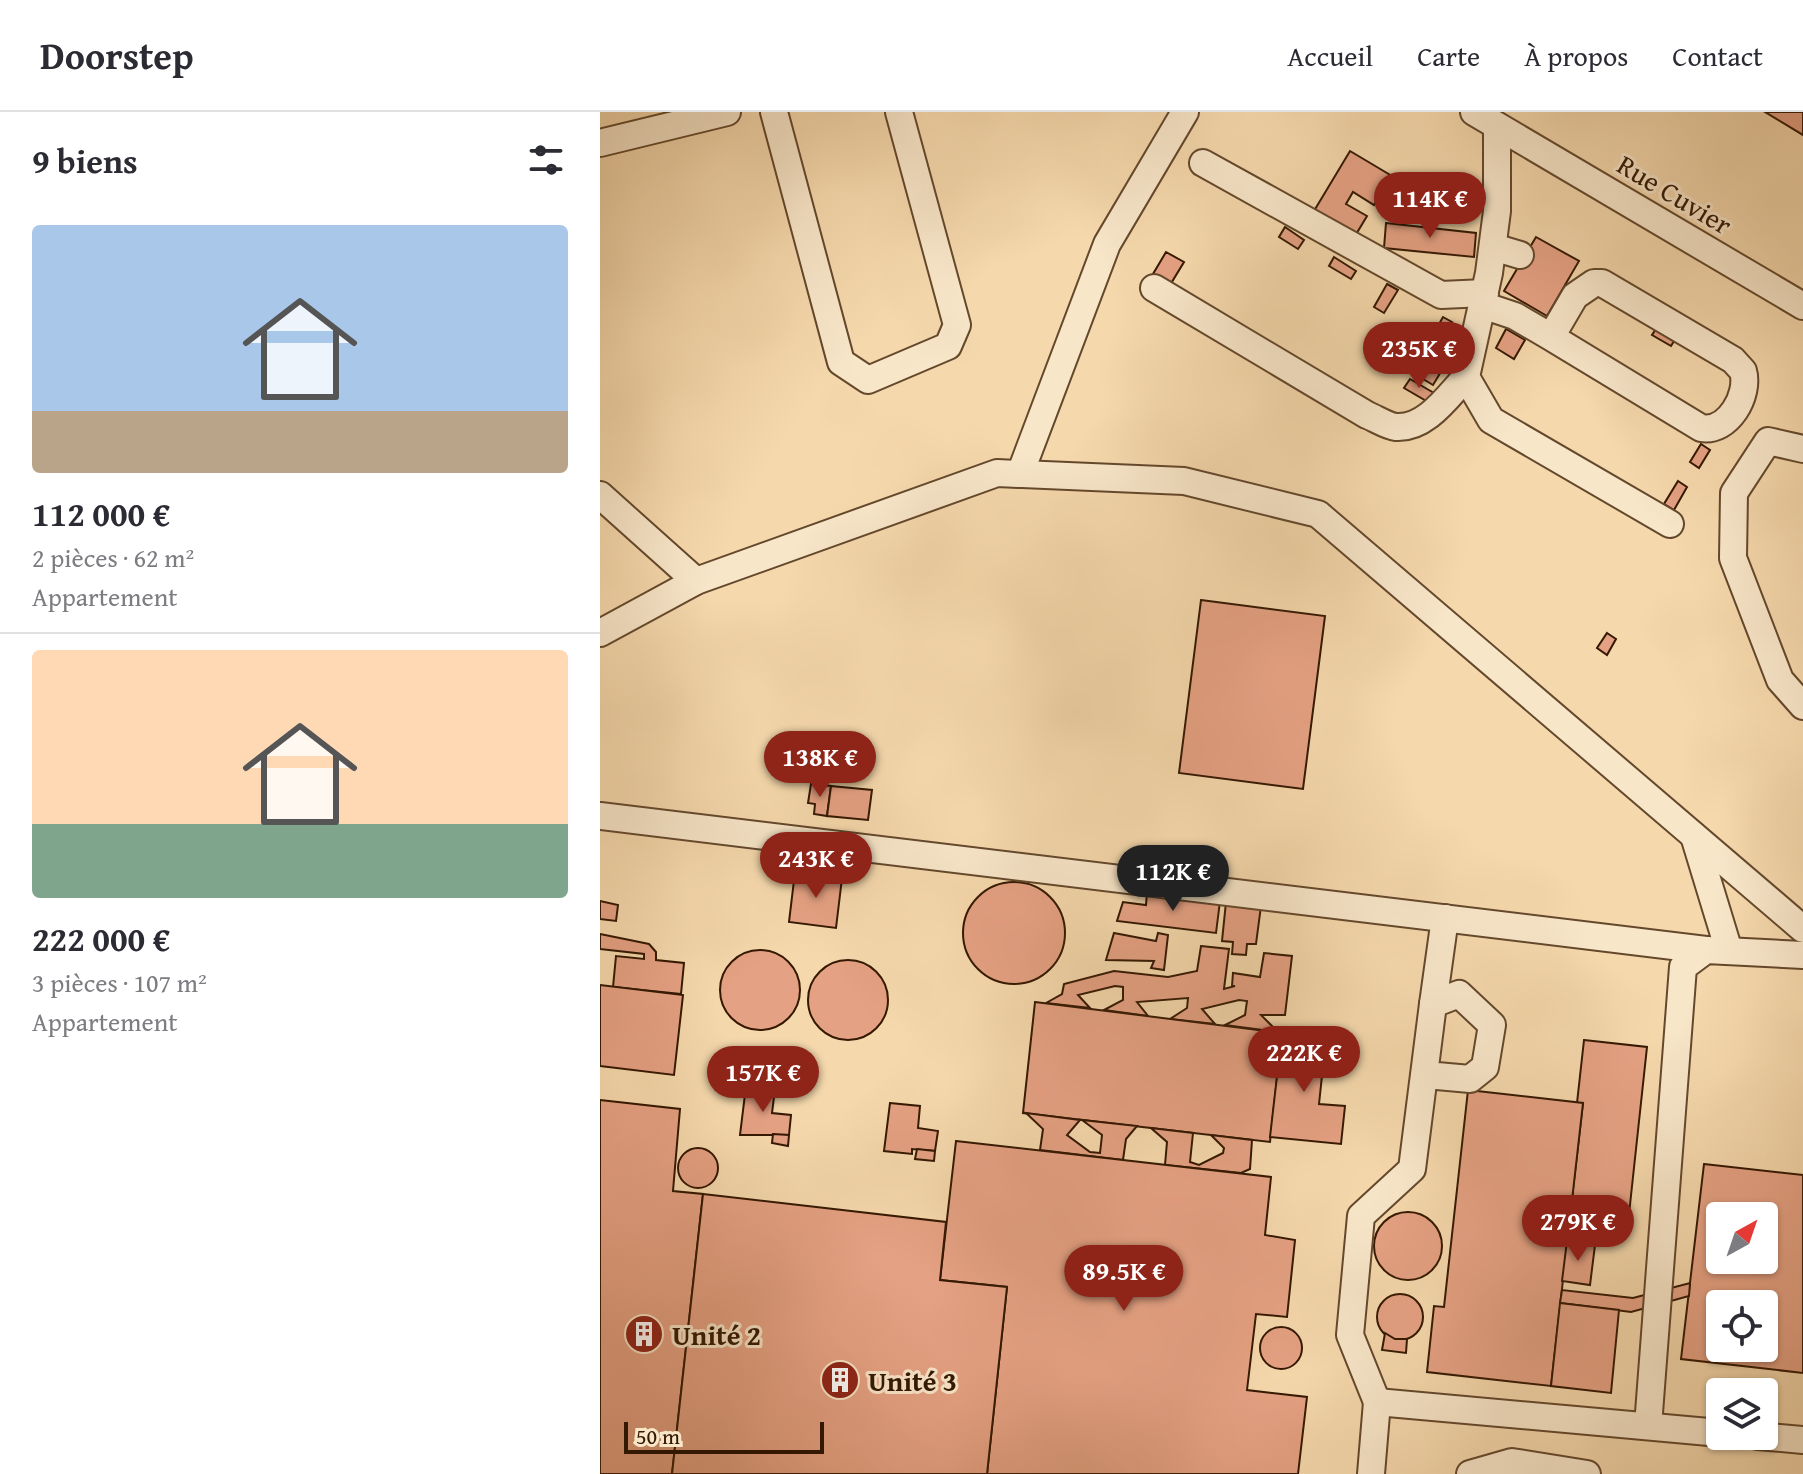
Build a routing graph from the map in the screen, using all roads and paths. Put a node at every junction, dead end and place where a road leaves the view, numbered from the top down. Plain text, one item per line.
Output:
1 (727, 112) edge
2 (774, 112) edge
3 (899, 112) edge
4 (1185, 112) edge
5 (1474, 112) edge
6 (1497, 126) junction
7 (600, 143) edge
8 (1203, 163) dead end
9 (1493, 247) junction
10 (1520, 255) dead end
11 (1154, 288) dead end
12 (1484, 299) junction
13 (1803, 306) edge
14 (1551, 337) junction
15 (1466, 377) junction
16 (1803, 449) edge
17 (1020, 474) junction
18 (600, 495) edge
19 (1670, 524) dead end
20 (696, 581) junction
21 (600, 633) edge
22 (1803, 706) edge
23 (600, 816) edge
24 (1694, 836) junction
25 (1445, 918) junction
26 (1803, 929) edge
27 (1718, 950) junction
28 (1803, 955) edge
29 (1433, 1004) junction
30 (1426, 1075) junction
31 (1377, 1402) junction
32 (1648, 1426) junction
33 (1706, 1432) edge
34 (1778, 1438) edge
35 (1803, 1440) edge
36 (1371, 1474) edge
37 (1470, 1474) edge
38 (1587, 1474) edge

1 - 7 street
2 - 3 street
4 - 17 street
5 - 6 street, Rue Cuvier
6 - 9 street
6 - 13 street, Rue Cuvier
8 - 12 street
9 - 10 street
9 - 12 street
11 - 15 street
12 - 14 street
12 - 15 street
14 - 14 street
15 - 19 street
16 - 22 street
17 - 20 street
17 - 24 street
18 - 20 street
20 - 21 street
23 - 25 street
24 - 26 street
24 - 27 street
25 - 27 street
25 - 29 street
27 - 28 street
27 - 32 street
29 - 30 street
29 - 30 street
30 - 31 street
31 - 32 street
31 - 36 street
32 - 33 street
34 - 35 street
37 - 38 street

